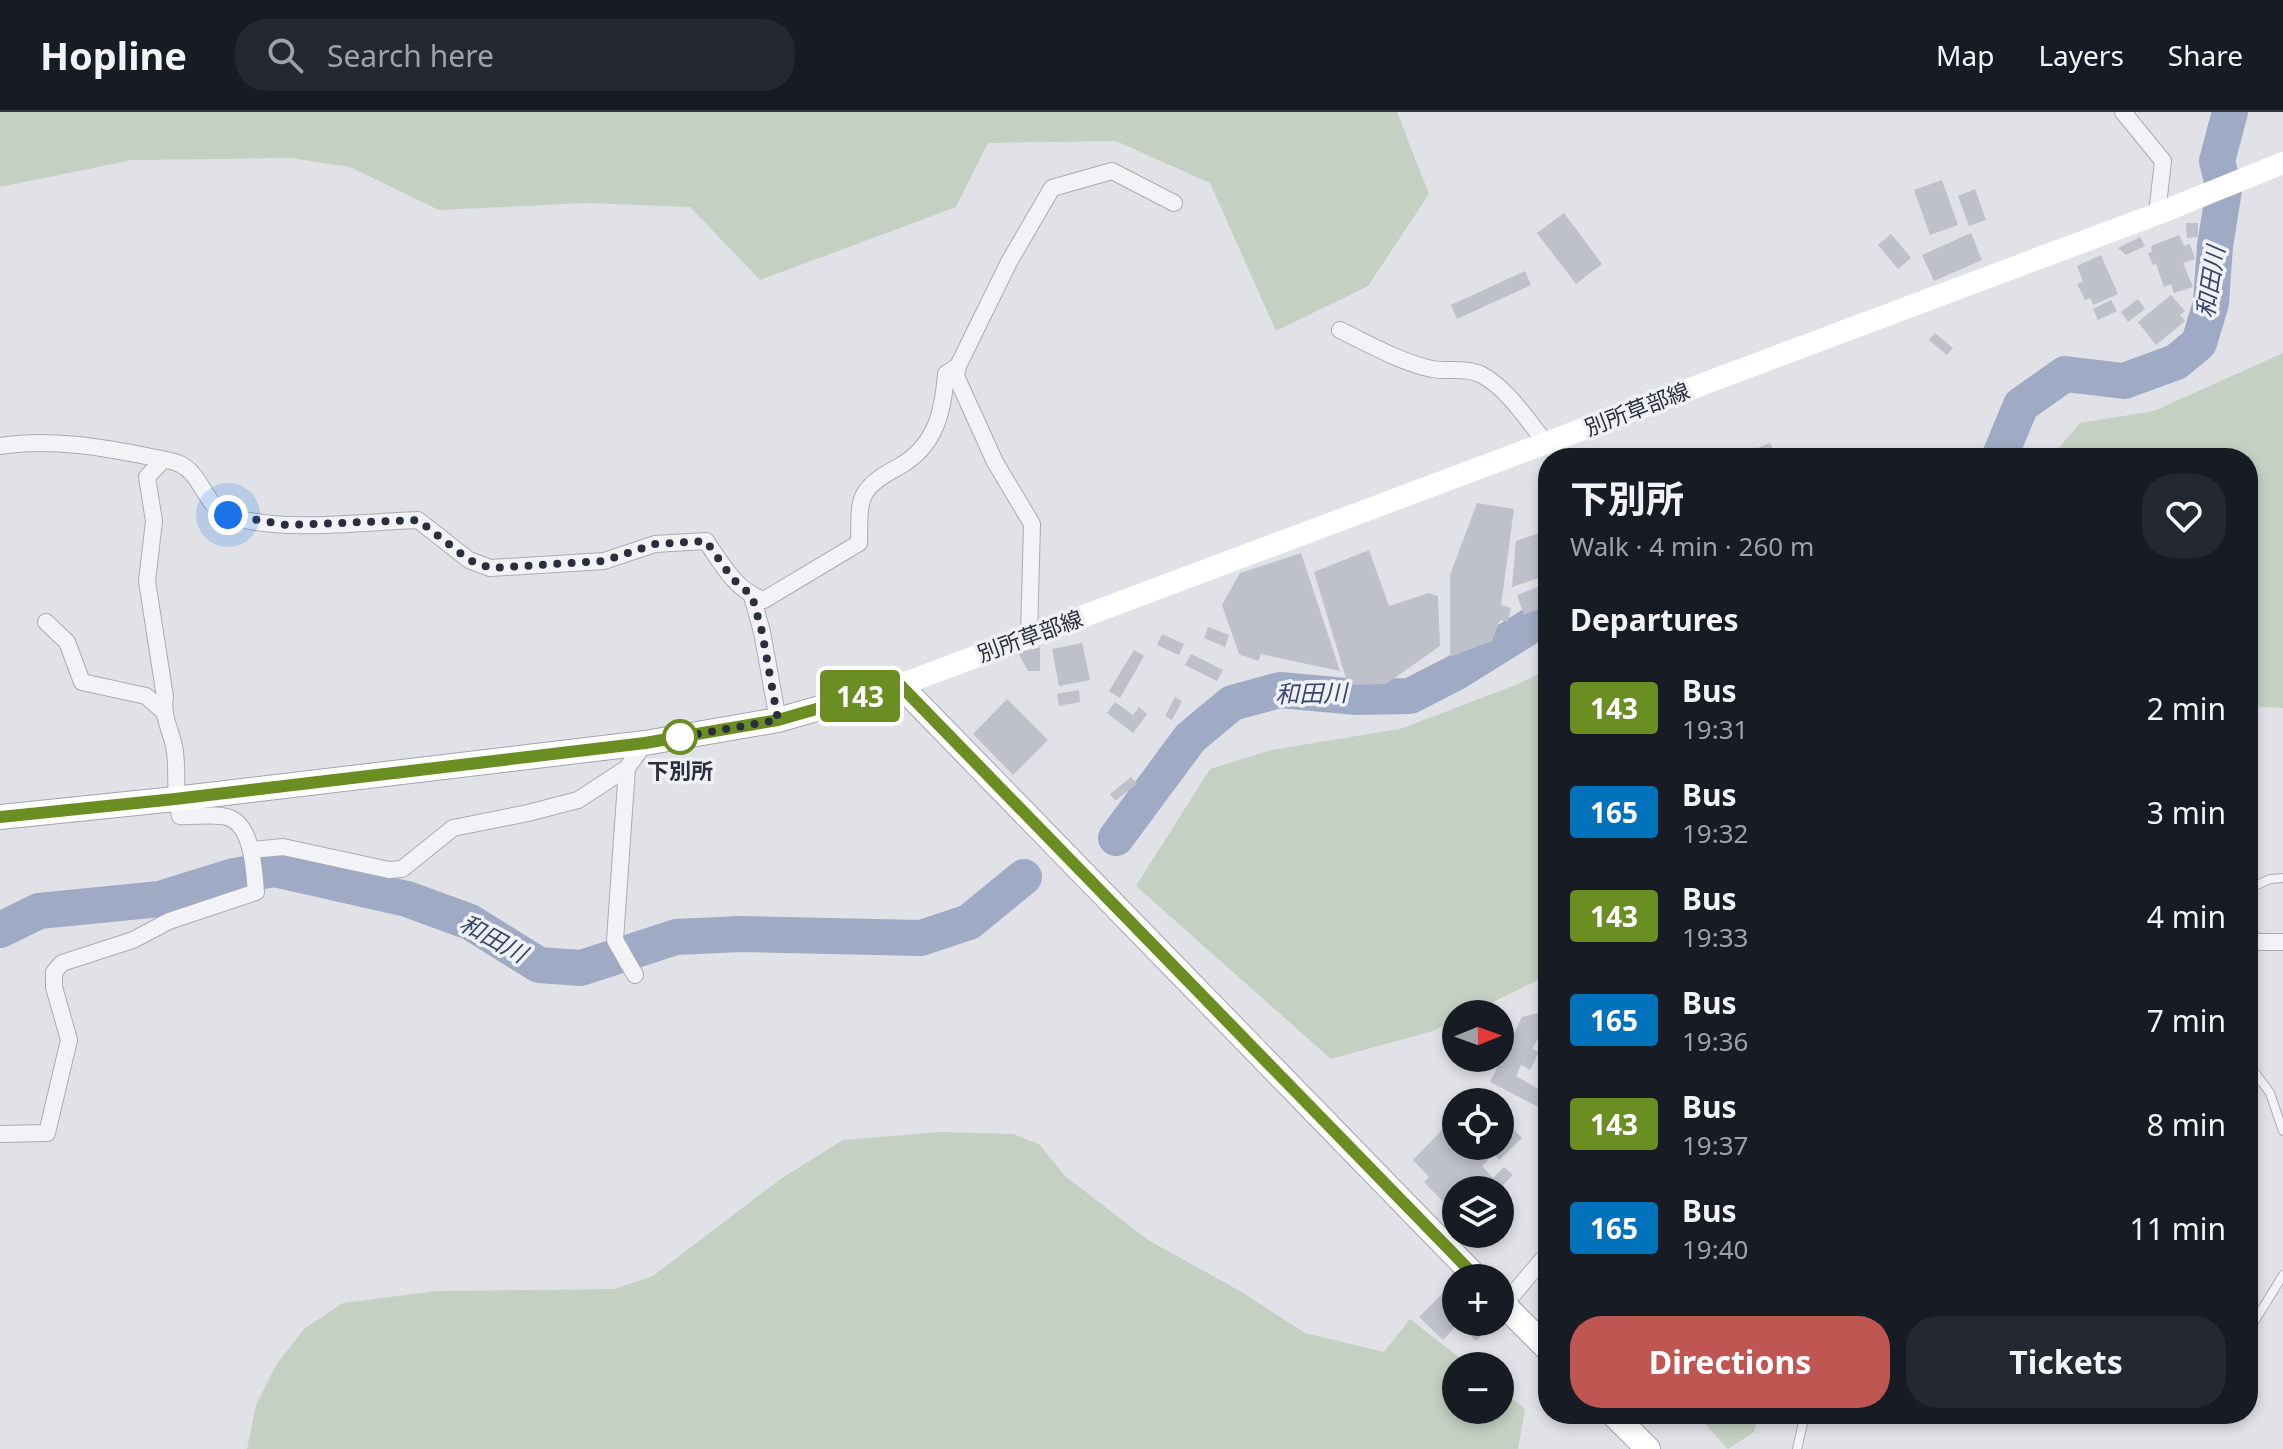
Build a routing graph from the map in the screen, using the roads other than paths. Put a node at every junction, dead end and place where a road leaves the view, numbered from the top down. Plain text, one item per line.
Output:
1 (2123, 112) edge
2 (2283, 163) edge
3 (1174, 203) dead end
4 (2157, 214) junction
5 (1340, 330) dead end
6 (958, 366) junction
7 (1546, 443) junction
8 (0, 446) edge
9 (163, 460) junction
10 (752, 596) junction
11 (46, 622) dead end
12 (1029, 636) junction
13 (900, 685) junction
14 (163, 711) junction
15 (778, 720) junction
16 (645, 743) junction
17 (627, 768) junction
18 (175, 799) junction
19 (0, 817) edge
20 (252, 850) junction
21 (2283, 878) edge
22 (2258, 884) edge
23 (2258, 942) edge
24 (2283, 942) edge
25 (635, 975) dead end
26 (2258, 1077) edge
27 (2283, 1131) edge
28 (0, 1134) edge
29 (1463, 1264) edge
30 (1538, 1264) edge
31 (2283, 1275) edge
32 (1514, 1290) edge
33 (1514, 1315) edge
34 (2258, 1316) edge
35 (1538, 1339) edge
36 (1621, 1424) edge
37 (1803, 1424) edge
38 (1641, 1447) edge
39 (1797, 1449) edge

1 - 4 street
2 - 4 main road, 別所草部線
3 - 6 street
4 - 7 main road, 別所草部線
5 - 7 street
6 - 10 street
6 - 12 street
7 - 12 main road, 別所草部線
8 - 9 street
9 - 10 street
9 - 14 street
10 - 15 street
11 - 14 street
12 - 13 main road, 別所草部線
13 - 15 main road
13 - 29 main road
14 - 18 street
15 - 16 main road
16 - 17 street
16 - 18 main road
17 - 20 street
17 - 25 street
18 - 19 main road
18 - 20 street
20 - 28 street
21 - 22 lane
23 - 24 street
26 - 27 lane
30 - 32 street
31 - 34 lane
33 - 35 main road
36 - 38 main road
37 - 39 lane

